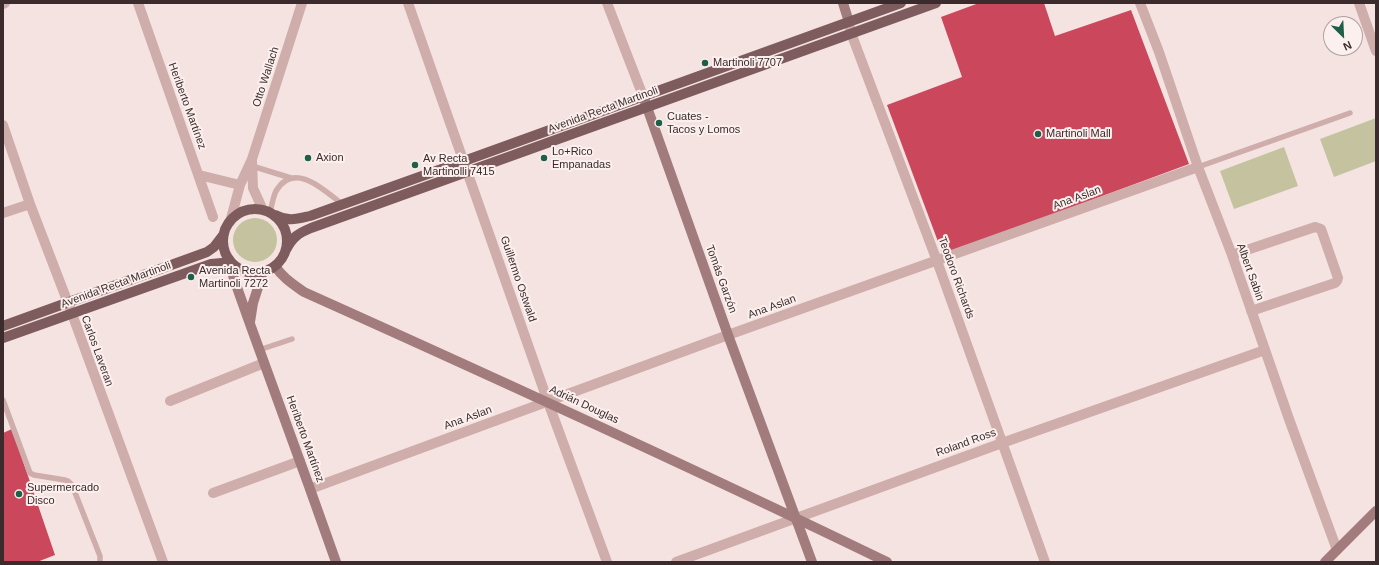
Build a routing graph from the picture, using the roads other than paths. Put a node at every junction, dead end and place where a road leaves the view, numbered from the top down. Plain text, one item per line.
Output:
1 (138, 3) edge
2 (302, 3) edge
3 (408, 3) edge
4 (607, 3) edge
5 (842, 3) edge
6 (901, 3) edge
7 (936, 3) edge
8 (1140, 3) edge
9 (1359, 3) edge
10 (849, 22) junction
11 (851, 33) junction
12 (1376, 51) edge
13 (643, 96) junction
14 (646, 107) junction
15 (1350, 113) dead end
16 (3, 125) edge
17 (464, 161) junction
18 (252, 162) junction
19 (1198, 167) junction
20 (468, 172) junction
21 (199, 175) junction
22 (291, 178) junction
23 (240, 185) junction
24 (30, 204) junction
25 (342, 204) junction
26 (269, 212) junction
27 (3, 213) edge
28 (214, 217) dead end
29 (230, 222) junction
30 (224, 234) junction
31 (286, 250) junction
32 (1232, 255) junction
33 (937, 261) junction
34 (232, 263) junction
35 (275, 266) junction
36 (263, 272) junction
37 (68, 303) junction
38 (1251, 311) junction
39 (71, 314) junction
40 (250, 324) junction
41 (3, 326) edge
42 (728, 335) junction
43 (3, 338) edge
44 (292, 339) dead end
45 (259, 350) junction
46 (1265, 350) junction
47 (264, 363) junction
48 (3, 400) edge
49 (170, 401) dead end
50 (548, 402) junction
51 (1002, 442) junction
52 (300, 461) junction
53 (310, 489) junction
54 (213, 493) dead end
55 (1376, 511) edge
56 (796, 518) junction
57 (1337, 550) junction
58 (100, 562) edge
59 (163, 562) edge
60 (336, 562) edge
61 (607, 562) edge
62 (676, 562) edge
63 (812, 562) edge
64 (887, 562) edge
65 (1045, 562) edge
66 (1325, 562) edge

1 - 21 street, Heriberto Martínez
2 - 18 street, Otto Wallach
3 - 17 street, Guillermo Ostwald
4 - 13 street, Tomás Garzón
5 - 10 street, Teodoro Richards
6 - 10 main road, Avenida Recta Martinoli
7 - 11 main road, Avenida Recta Martinoli
8 - 19 street, Albert Sabin
9 - 12 street
10 - 11 street, Teodoro Richards
10 - 13 main road, Avenida Recta Martinoli
11 - 14 main road, Avenida Recta Martinoli
11 - 33 street, Teodoro Richards
13 - 14 street, Tomás Garzón
13 - 17 main road, Avenida Recta Martinoli
14 - 20 main road, Avenida Recta Martinoli
14 - 42 street, Tomás Garzón
15 - 19 lane
16 - 24 street, Carlos Laveran
17 - 20 street, Guillermo Ostwald
17 - 25 main road, Avenida Recta Martinoli
18 - 22 lane
18 - 23 street, Otto Wallach
18 - 26 street, Otto Wallach
19 - 32 street, Albert Sabin
19 - 33 street, Ana Aslan
20 - 31 main road, Avenida Recta Martinoli
20 - 50 street, Guillermo Ostwald
21 - 23 street
21 - 28 street, Heriberto Martínez
22 - 25 lane
22 - 26 lane
23 - 29 street, Otto Wallach
24 - 27 street
24 - 37 street, Carlos Laveran
25 - 26 main road, Avenida Recta Martinoli
26 - 29 main road
26 - 31 main road
29 - 30 main road
30 - 34 main road
30 - 37 main road, Avenida Recta Martinoli
31 - 35 main road
32 - 38 street, Albert Sabin
32 - 38 street
33 - 42 street, Ana Aslan
33 - 51 street, Teodoro Richards
34 - 36 main road
34 - 39 main road, Avenida Recta Martinoli
34 - 40 street, Heriberto Martínez
35 - 36 main road
35 - 50 street, Adrián Douglas
36 - 40 street, Heriberto Martínez
37 - 39 street, Carlos Laveran
37 - 41 main road, Avenida Recta Martinoli
38 - 46 street, Albert Sabin
39 - 43 main road, Avenida Recta Martinoli
39 - 59 street, Carlos Laveran
40 - 45 street, Heriberto Martínez
42 - 50 street, Ana Aslan
42 - 56 street, Tomás Garzón
44 - 45 lane
45 - 47 street, Heriberto Martínez
46 - 51 street, Roland Ross
46 - 57 street, Albert Sabin
47 - 49 street
47 - 52 street, Heriberto Martínez
48 - 58 lane
50 - 53 street, Ana Aslan
50 - 56 street, Adrián Douglas
50 - 61 street, Guillermo Ostwald
51 - 56 street, Roland Ross
51 - 65 street, Teodoro Richards
52 - 53 street, Heriberto Martínez
52 - 54 street
53 - 60 street, Heriberto Martínez
55 - 57 street
56 - 62 street, Roland Ross
56 - 63 street, Tomás Garzón
56 - 64 street, Adrián Douglas
57 - 66 street

